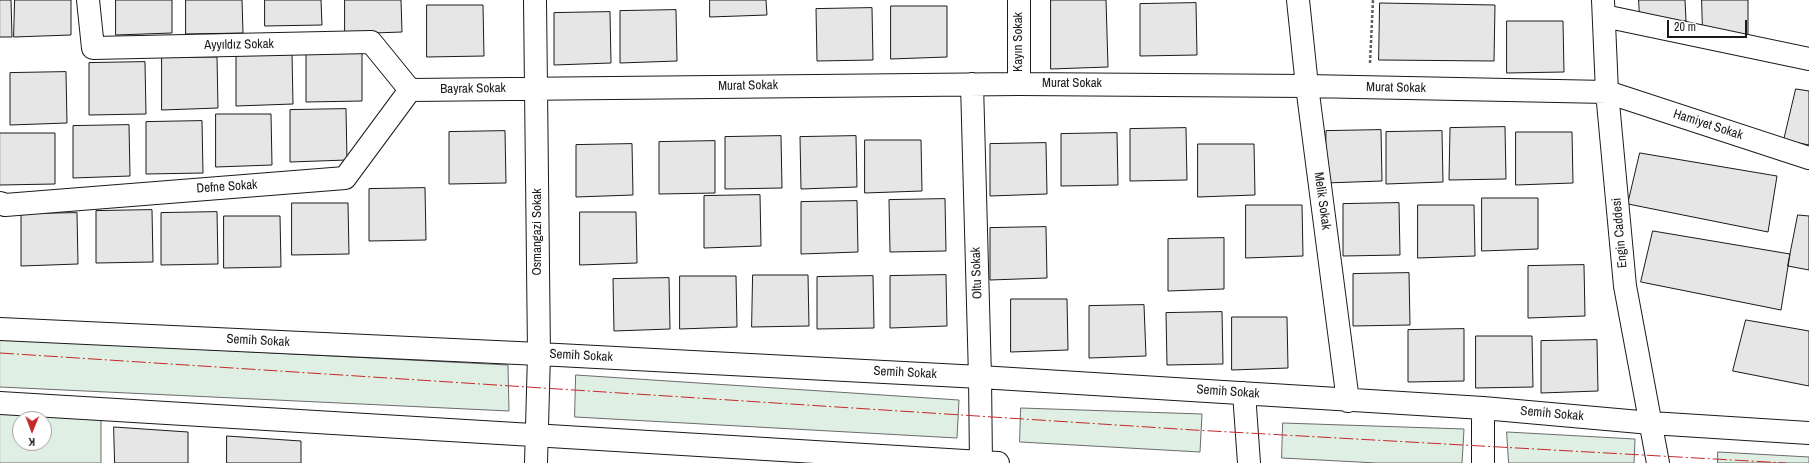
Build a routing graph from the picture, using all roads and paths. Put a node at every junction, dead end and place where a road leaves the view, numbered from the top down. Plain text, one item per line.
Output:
1 (88, 0) edge
2 (535, 0) edge
3 (1019, 0) edge
4 (1298, 0) edge
5 (1373, 0) edge
6 (1604, 8) edge
7 (1809, 59) edge
8 (972, 84) junction
9 (1019, 84) junction
10 (1306, 86) junction
11 (1368, 87) junction
12 (537, 88) junction
13 (410, 90) junction
14 (1607, 92) junction
15 (1809, 158) edge
16 (0, 203) edge
17 (0, 329) edge
18 (539, 354) junction
19 (980, 377) junction
20 (1244, 393) junction
21 (1348, 401) junction
22 (0, 403) edge
23 (1483, 408) junction
24 (1651, 423) junction
25 (1809, 434) edge
26 (537, 435) junction
27 (536, 463) edge
28 (987, 463) edge
29 (1248, 463) edge
30 (1483, 463) edge
31 (1658, 463) edge

1 - 13 street, Ayyıldız Sokak
2 - 12 street, Osmangazi Sokak
3 - 9 street, Kayın Sokak
4 - 10 street, Melik Sokak
5 - 11 path
6 - 7 street
6 - 14 street, Engin Caddesi
8 - 9 street, Murat Sokak
8 - 12 street, Murat Sokak
8 - 19 street, Oltu Sokak
9 - 10 street, Murat Sokak
10 - 11 street, Murat Sokak
10 - 21 street, Melik Sokak
11 - 14 street, Murat Sokak
12 - 13 street, Bayrak Sokak
12 - 18 street, Osmangazi Sokak
13 - 16 street, Defne Sokak
14 - 15 street, Hamiyet Sokak
14 - 24 street, Engin Caddesi
17 - 18 street, Semih Sokak
18 - 19 street, Semih Sokak
18 - 26 street, Osmangazi Sokak
19 - 20 street, Semih Sokak
19 - 28 street, Oltu Sokak
20 - 21 street, Semih Sokak
20 - 29 street
21 - 23 street, Semih Sokak
22 - 26 street
23 - 24 street, Semih Sokak
23 - 30 street
24 - 25 street, Semih Sokak
24 - 31 street, Engin Caddesi
26 - 27 street, Osmangazi Sokak
26 - 28 street

